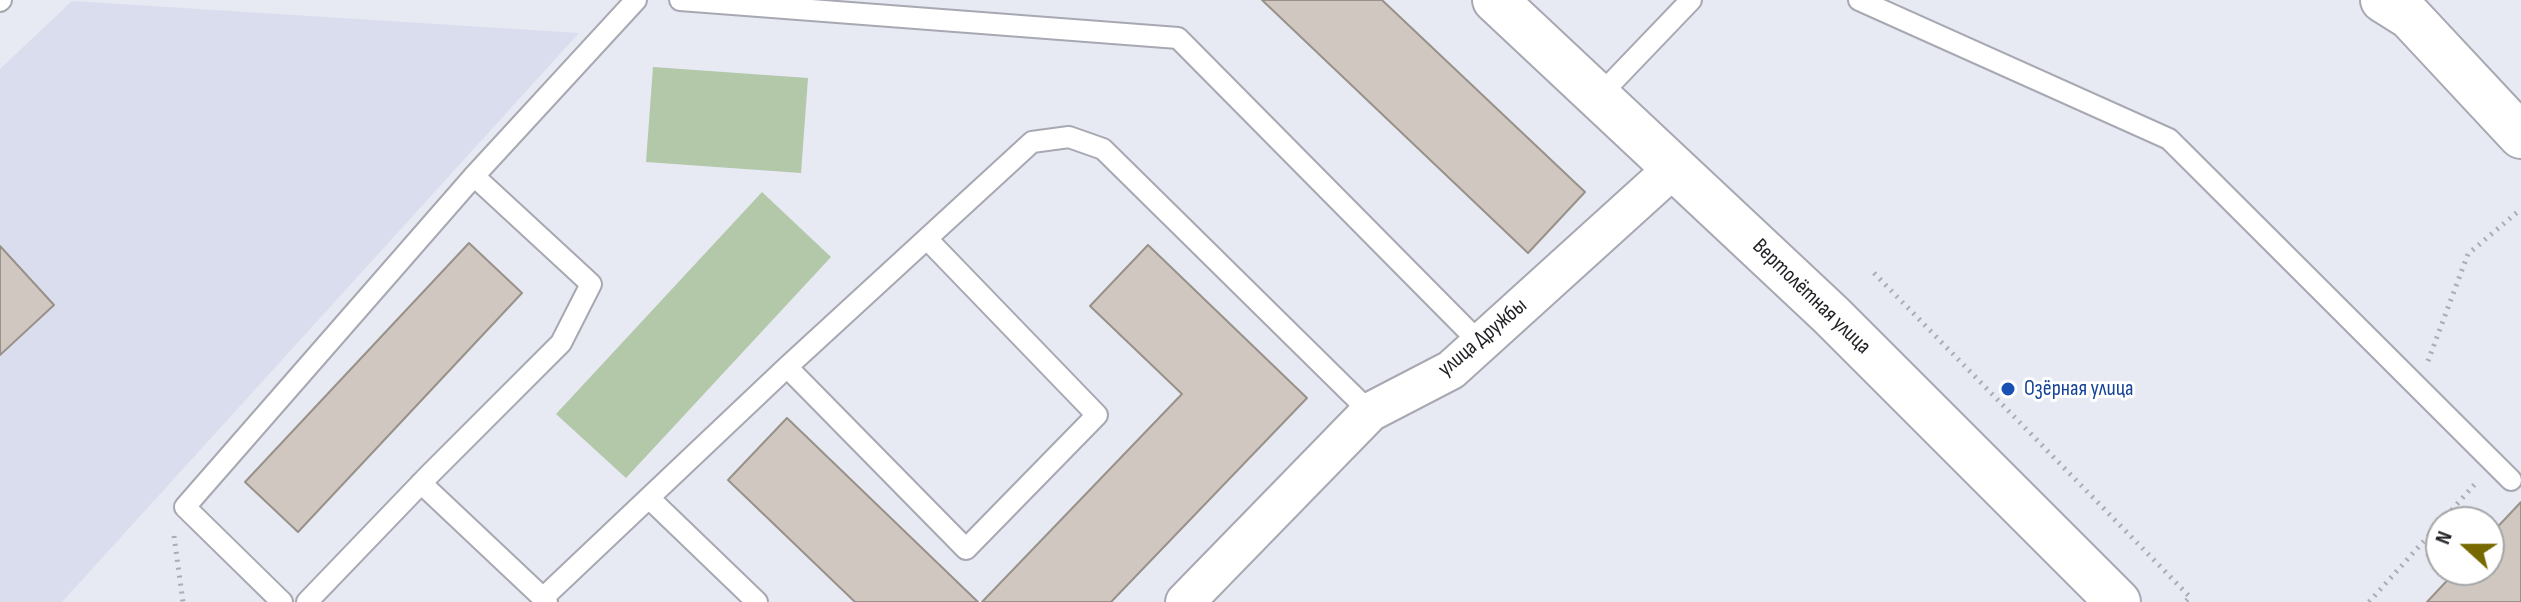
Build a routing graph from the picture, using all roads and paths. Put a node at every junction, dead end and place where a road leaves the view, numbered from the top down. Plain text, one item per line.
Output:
1 (636, 0) edge
2 (680, 0) edge
3 (1495, 0) edge
4 (1691, 0) edge
5 (1859, 0) edge
6 (2383, 0) edge
7 (1599, 96) junction
8 (2521, 136) edge
9 (1675, 167) junction
10 (474, 176) junction
11 (2521, 209) edge
12 (928, 240) junction
13 (1874, 273) dead end
14 (1480, 343) junction
15 (787, 367) junction
16 (2418, 388) junction
17 (1370, 412) junction
18 (2494, 464) junction
19 (2511, 480) dead end
20 (421, 483) junction
21 (649, 498) junction
22 (2456, 506) edge
23 (185, 507) junction
24 (2425, 540) edge
25 (545, 600) edge
26 (183, 602) edge
27 (282, 602) edge
28 (307, 602) edge
29 (757, 602) edge
30 (1185, 602) edge
31 (2118, 602) edge
32 (2185, 602) edge
33 (2369, 602) edge

1 - 10 lane
2 - 14 lane
3 - 7 street, Вертолётная улица
4 - 7 lane
5 - 16 lane
6 - 8 street
7 - 9 street, Вертолётная улица
9 - 14 street, улица Дружбы
9 - 31 street, Вертолётная улица
10 - 20 lane
10 - 23 lane
11 - 16 path
12 - 15 lane
12 - 15 lane
12 - 17 lane
13 - 32 path
14 - 17 street, улица Дружбы
15 - 21 lane
16 - 18 lane
17 - 30 street, улица Дружбы
18 - 19 lane
18 - 22 path
20 - 25 lane
20 - 28 lane
21 - 25 lane
21 - 29 lane
23 - 26 path
23 - 27 lane
24 - 33 path

